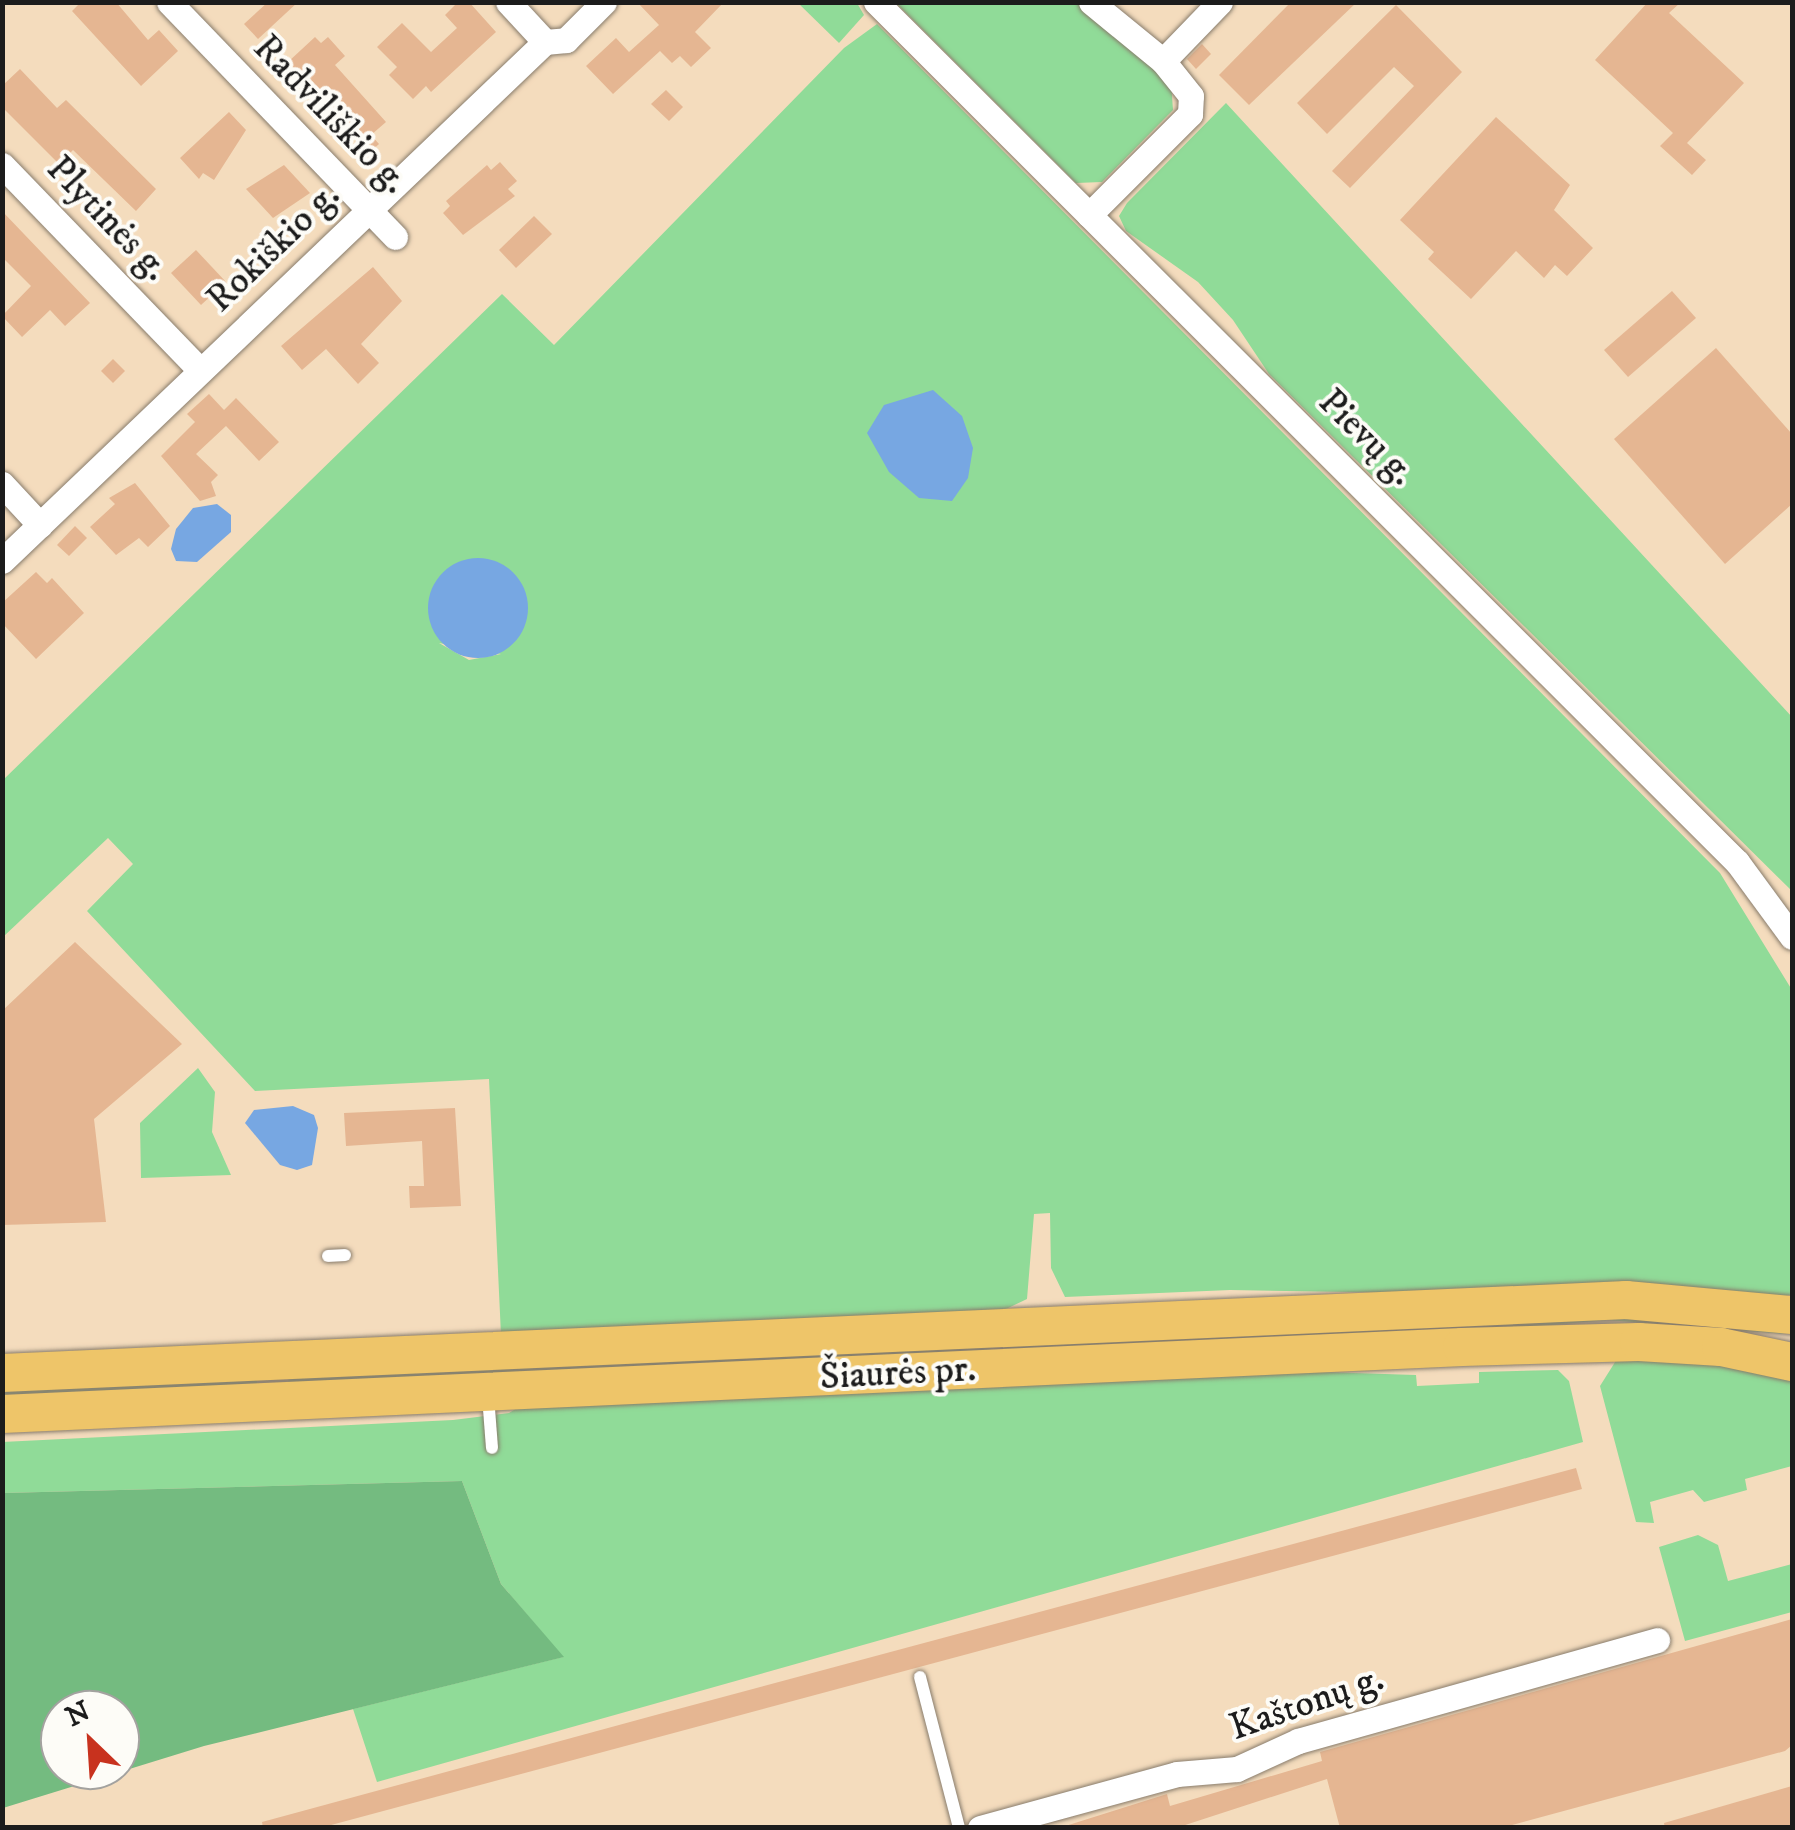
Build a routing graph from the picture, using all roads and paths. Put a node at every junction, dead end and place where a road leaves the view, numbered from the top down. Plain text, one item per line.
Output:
1 (169, 2) edge
2 (508, 2) edge
3 (604, 2) edge
4 (876, 2) edge
5 (1091, 2) edge
6 (1220, 2) edge
7 (545, 42) junction
8 (1163, 60) junction
9 (2, 165) edge
10 (369, 209) junction
11 (1089, 215) junction
12 (395, 237) dead end
13 (198, 368) junction
14 (2, 484) edge
15 (40, 525) junction
16 (2, 561) edge
17 (1792, 936) edge
18 (328, 1256) dead end
19 (345, 1256) dead end
20 (1792, 1315) edge
21 (254, 1361) junction
22 (1792, 1362) edge
23 (2, 1373) edge
24 (488, 1394) junction
25 (256, 1403) junction
26 (2, 1414) edge
27 (492, 1448) dead end
28 (1657, 1640) dead end
29 (920, 1677) dead end
30 (959, 1828) edge
31 (980, 1828) edge

1 - 10 street, Radviliškio g.
2 - 7 street
3 - 7 street, Rokiškio g.
4 - 11 street, Pievų g.
5 - 8 street
6 - 8 street
7 - 10 street, Rokiškio g.
8 - 11 street
9 - 13 street, Plytinės g.
10 - 12 street, Radviliškio g.
10 - 13 street, Rokiškio g.
11 - 17 street, Pievų g.
13 - 15 street, Rokiškio g.
14 - 15 street
15 - 16 street, Rokiškio g.
18 - 19 lane
20 - 21 main road, Šiaurės pr.
21 - 23 main road, Šiaurės pr.
21 - 25 main road
22 - 24 main road, Šiaurės pr.
24 - 25 main road, Šiaurės pr.
24 - 27 lane
25 - 26 main road, Šiaurės pr.
28 - 31 street, Kaštonų g.
29 - 30 lane

